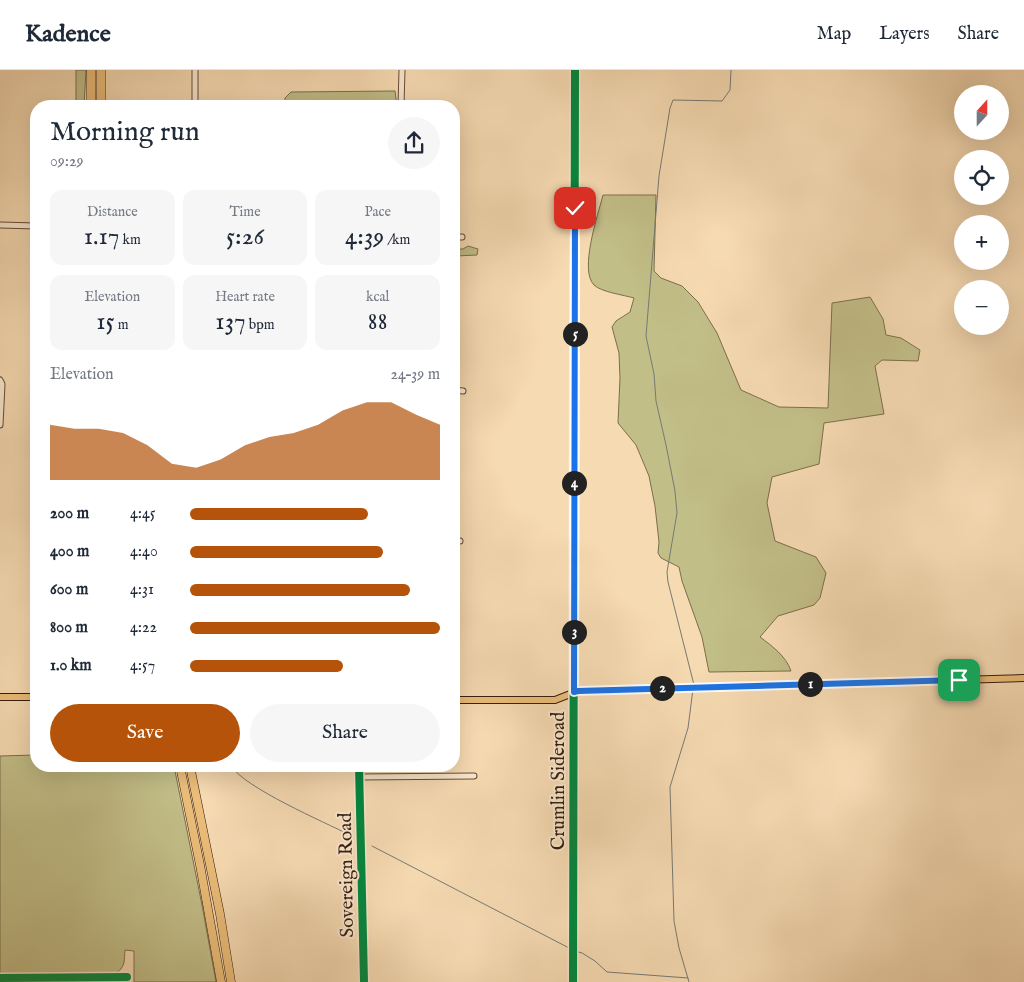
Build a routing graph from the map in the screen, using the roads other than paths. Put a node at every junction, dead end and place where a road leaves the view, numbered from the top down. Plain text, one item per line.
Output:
1 (91, 70) edge
2 (101, 70) edge
3 (195, 70) edge
4 (402, 70) edge
5 (575, 70) edge
6 (91, 100) edge
7 (100, 100) edge
8 (195, 100) edge
9 (401, 100) edge
10 (0, 225) edge
11 (30, 226) edge
12 (0, 380) edge
13 (460, 391) edge
14 (463, 391) dead end
15 (0, 426) edge
16 (1024, 678) edge
17 (574, 692) junction
18 (0, 697) edge
19 (30, 697) edge
20 (460, 700) edge
21 (181, 772) edge
22 (191, 772) edge
23 (359, 772) edge
24 (474, 776) dead end
25 (359, 777) junction
26 (127, 977) dead end
27 (0, 978) edge
28 (46, 980) edge
29 (221, 982) edge
30 (231, 982) edge
31 (364, 982) edge
32 (572, 982) edge

1 - 6 highway
2 - 7 highway
3 - 8 street
4 - 9 street
5 - 17 street, Crumlin Sideroad
10 - 11 street
12 - 15 street
13 - 14 street
16 - 17 main road
17 - 20 main road
17 - 32 street, Crumlin Sideroad
18 - 19 main road
21 - 29 highway
22 - 30 highway
23 - 25 street, Sovereign Road
24 - 25 street
25 - 31 street, Sovereign Road
26 - 28 street
27 - 28 street

